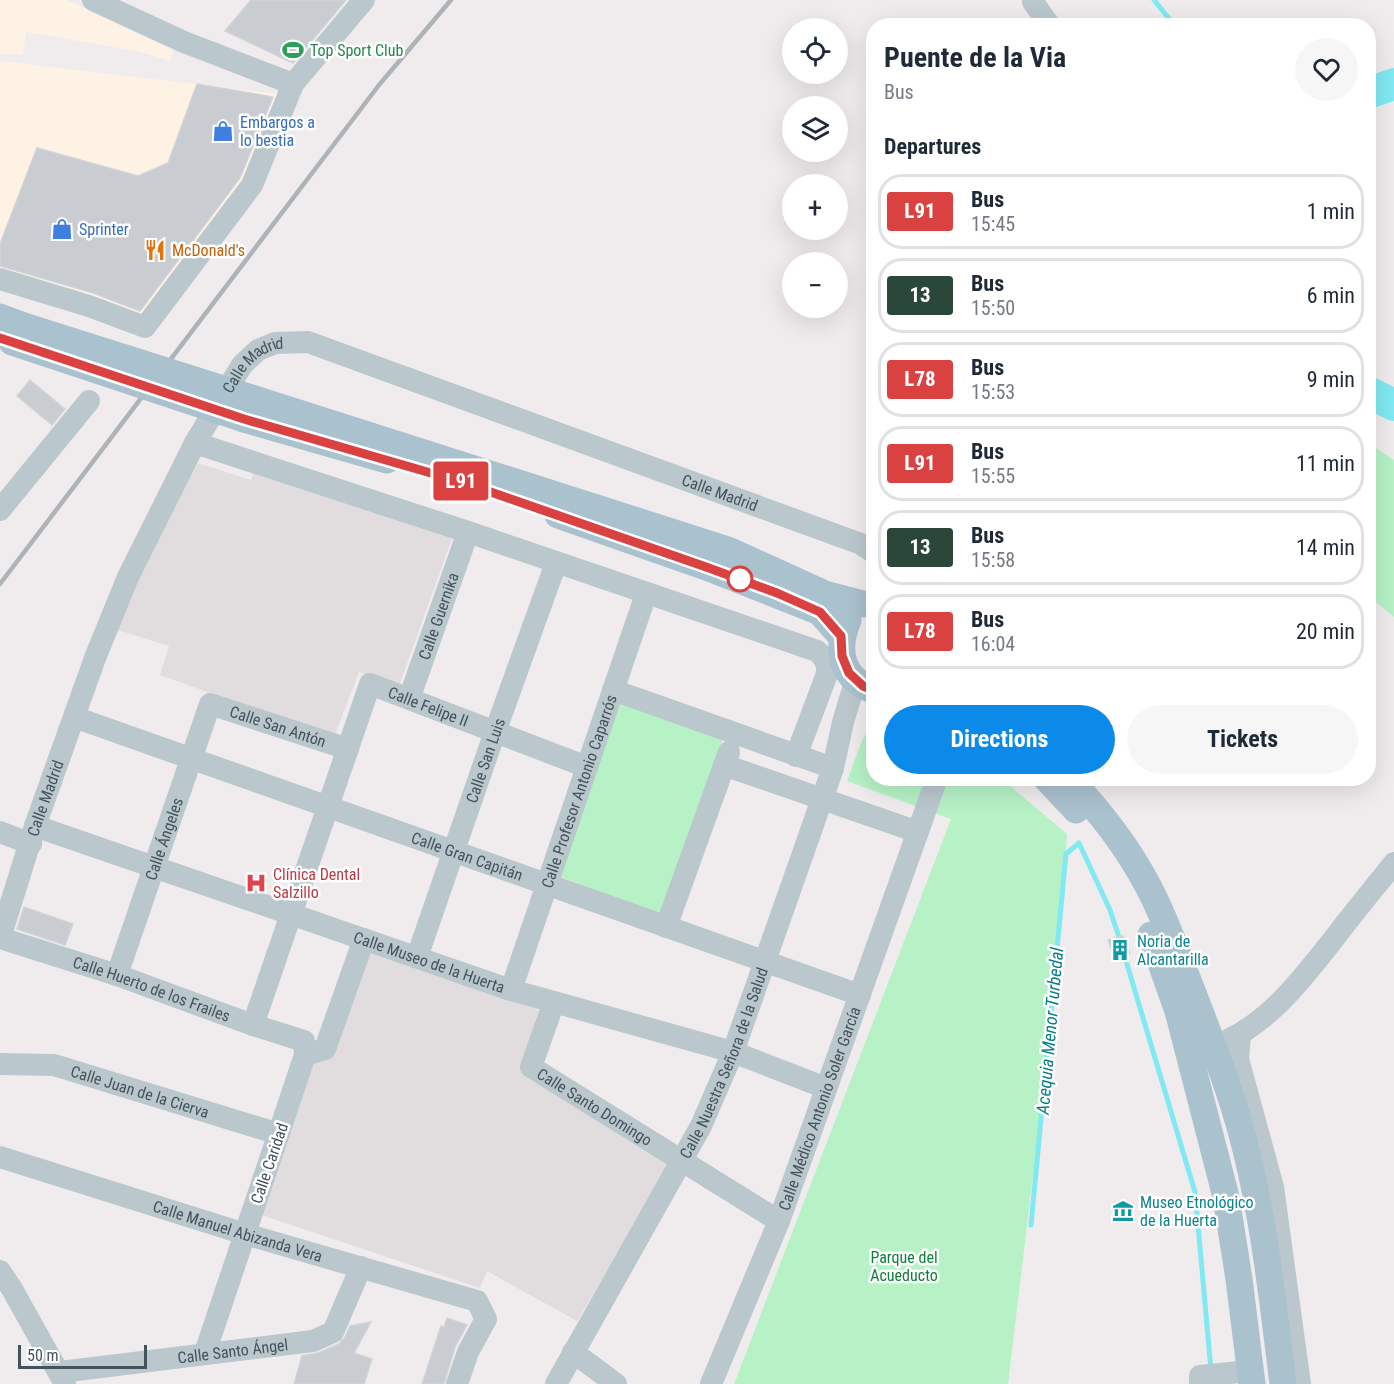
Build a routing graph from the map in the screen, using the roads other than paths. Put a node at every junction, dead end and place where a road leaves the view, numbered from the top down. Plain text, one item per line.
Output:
1 (93, 0) edge
2 (364, 0) edge
3 (1033, 1) edge
4 (1028, 18) edge
5 (1045, 18) edge
6 (293, 84) junction
7 (0, 279) edge
8 (8, 330) edge
9 (89, 400) dead end
10 (249, 409) junction
11 (195, 443) junction
12 (0, 510) edge
13 (468, 532) junction
14 (866, 547) edge
15 (556, 563) junction
16 (646, 594) junction
17 (866, 602) edge
18 (866, 604) edge
19 (841, 636) junction
20 (866, 688) edge
21 (613, 690) junction
22 (866, 690) edge
23 (409, 699) junction
24 (210, 704) joint
25 (74, 717) junction
26 (495, 732) junction
27 (735, 734) junction
28 (348, 749) junction
29 (796, 756) junction
30 (191, 759) junction
31 (724, 765) junction
32 (587, 767) junction
33 (833, 768) junction
34 (935, 786) edge
35 (1053, 786) edge
36 (1075, 786) edge
37 (822, 799) junction
38 (328, 807) junction
39 (0, 832) edge
40 (918, 832) junction
41 (33, 835) junction
42 (453, 852) junction
43 (1394, 863) edge
44 (154, 867) junction
45 (547, 885) junction
46 (291, 914) junction
47 (666, 927) junction
48 (0, 938) edge
49 (364, 939) junction
50 (417, 957) junction
51 (765, 962) junction
52 (117, 975) junction
53 (511, 990) junction
54 (860, 995) junction
55 (554, 1002) junction
56 (253, 1025) junction
57 (1240, 1034) junction
58 (1213, 1046) junction
59 (305, 1048) junction
60 (733, 1052) junction
61 (0, 1064) edge
62 (826, 1088) junction
63 (279, 1134) junction
64 (0, 1157) edge
65 (682, 1161) junction
66 (779, 1221) junction
67 (245, 1234) junction
68 (361, 1267) junction
69 (4, 1281) edge
70 (573, 1352) junction
71 (205, 1353) junction
72 (63, 1378) edge
73 (1251, 1378) edge
74 (457, 1384) edge
75 (556, 1384) edge
76 (616, 1384) edge
77 (711, 1384) edge
78 (1200, 1384) edge
79 (1283, 1384) edge
80 (1300, 1384) edge

1 - 6 street
2 - 6 street
3 - 4 street
3 - 5 street
6 - 7 street
8 - 10 main road, bridge
9 - 12 street
10 - 17 main road
10 - 19 main road
11 - 13 street
11 - 14 street, Calle Madrid
11 - 25 street, Calle Madrid
13 - 15 street
13 - 23 street, Calle Guernika
15 - 16 street
15 - 26 street, Calle San Luis
16 - 21 street, Calle Profesor Antonio Caparrós
16 - 29 street
18 - 19 main road
19 - 20 main road
21 - 27 street
21 - 32 street, Calle Profesor Antonio Caparrós
22 - 33 street, Calle Nuestra Señora de la Salud
23 - 26 street, Calle Felipe II
23 - 28 street, Calle Felipe II
24 - 28 street, Calle San Antón
24 - 30 street, Calle Ángeles
25 - 30 street, Calle Gran Capitán
25 - 41 street, Calle Madrid
26 - 32 street, Calle Felipe II
26 - 42 street, Calle San Luis
27 - 29 street
27 - 31 street
28 - 38 street
29 - 33 street
30 - 38 street, Calle Gran Capitán
30 - 44 street, Calle Ángeles
31 - 37 street
31 - 47 street
32 - 45 street, Calle Profesor Antonio Caparrós
33 - 37 street, Calle Nuestra Señora de la Salud
34 - 40 street, Calle Médico Antonio Soler García
35 - 73 main road
36 - 58 main road
37 - 40 street
37 - 51 street, Calle Nuestra Señora de la Salud
38 - 42 street, Calle Gran Capitán
38 - 46 street
39 - 41 street, Calle Museo de la Huerta
40 - 54 street, Calle Médico Antonio Soler García
41 - 44 street, Calle Museo de la Huerta
41 - 48 street, Calle Madrid
42 - 45 street, Calle Gran Capitán
42 - 50 street, Calle San Luis
43 - 57 street
44 - 46 street, Calle Museo de la Huerta
44 - 52 street, Calle Ángeles
45 - 47 street, Calle Gran Capitán
45 - 53 street, Calle Profesor Antonio Caparrós
46 - 49 street, Calle Museo de la Huerta
46 - 56 street
47 - 51 street, Calle Gran Capitán
48 - 52 street, Calle Huerto de los Frailes
49 - 50 street, Calle Museo de la Huerta
49 - 59 street
50 - 53 street, Calle Museo de la Huerta
51 - 54 street, Calle Gran Capitán
51 - 60 street, Calle Nuestra Señora de la Salud
52 - 56 street, Calle Huerto de los Frailes
53 - 55 street, Calle Museo de la Huerta
54 - 62 street, Calle Médico Antonio Soler García
55 - 60 street, Calle Museo de la Huerta
55 - 65 street, Calle Santo Domingo
56 - 59 street, Calle Huerto de los Frailes
57 - 58 street
57 - 80 street
58 - 79 main road
59 - 63 street, Calle Caridad
60 - 62 street, Calle Museo de la Huerta
60 - 65 street, Calle Nuestra Señora de la Salud
61 - 63 street, Calle Juan de la Cierva
62 - 66 street, Calle Médico Antonio Soler García
63 - 67 street, Calle Caridad
64 - 67 street, Calle Manuel Abizanda Vera
65 - 66 street, Calle Santo Domingo
65 - 70 street, Calle Nuestra Señora de la Salud
66 - 77 street, Calle Médico Antonio Soler García
67 - 68 street, Calle Manuel Abizanda Vera
67 - 71 street, Calle Caridad
68 - 71 street, Calle Santo Ángel
68 - 74 street, Calle Manuel Abizanda Vera
69 - 72 street
70 - 75 street, Calle Nuestra Señora de la Salud
70 - 76 street
71 - 72 street, Calle Santo Ángel
73 - 78 street

